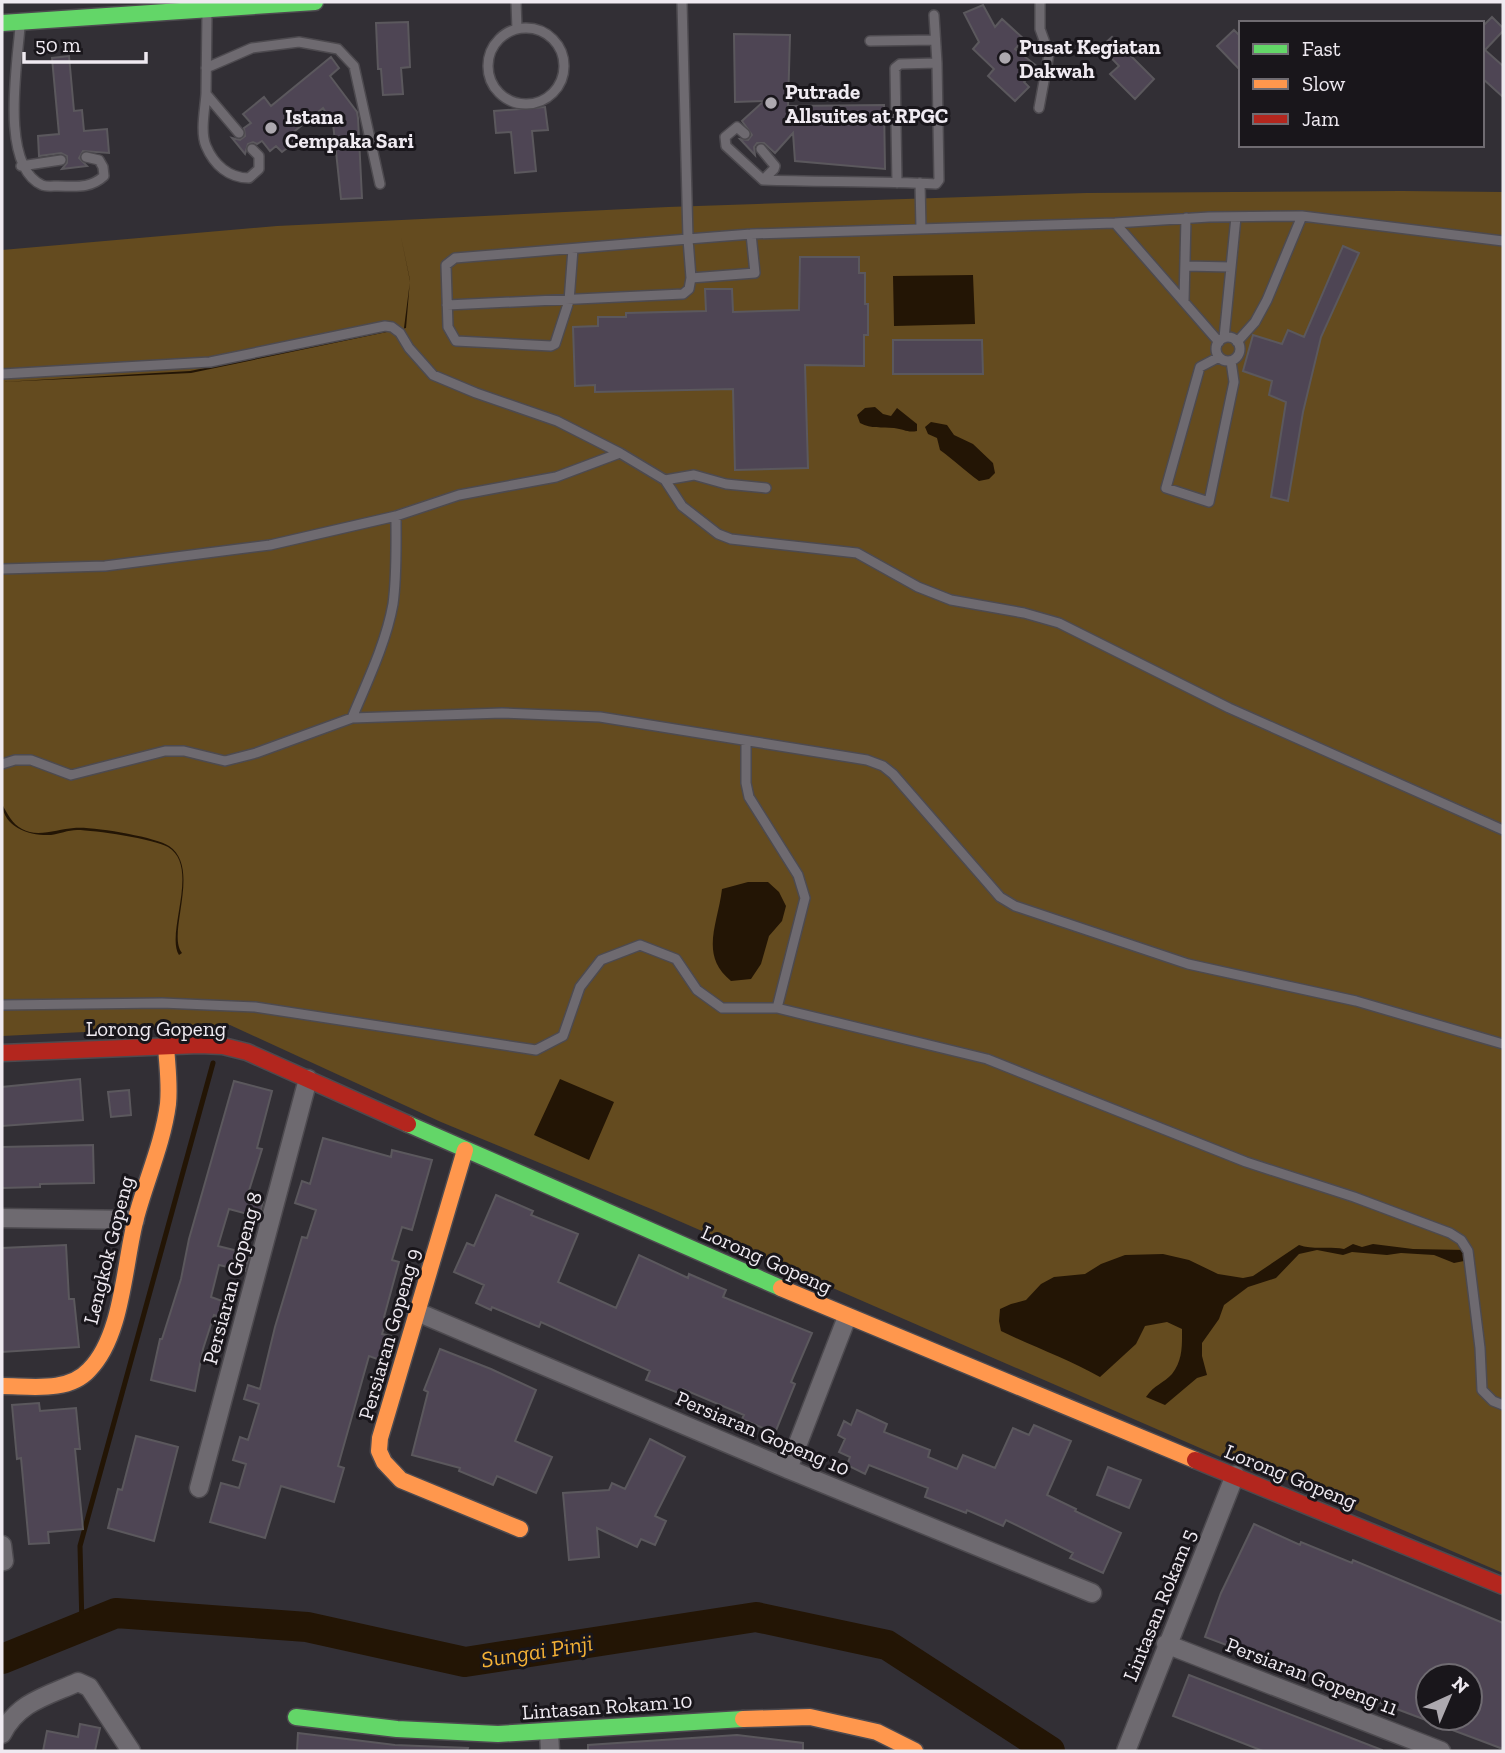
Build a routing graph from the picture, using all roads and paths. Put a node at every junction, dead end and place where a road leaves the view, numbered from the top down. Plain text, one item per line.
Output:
1 (315, 2) edge
2 (516, 2) edge
3 (682, 2) edge
4 (1040, 2) edge
5 (207, 5) edge
6 (934, 15) dead end
7 (21, 21) junction
8 (2, 23) edge
9 (517, 29) junction
10 (935, 40) junction
11 (870, 41) dead end
12 (937, 63) junction
13 (206, 68) junction
14 (206, 94) junction
15 (1039, 108) dead end
16 (239, 133) dead end
17 (745, 134) dead end
18 (252, 149) dead end
19 (761, 149) dead end
20 (86, 157) dead end
21 (61, 160) dead end
22 (21, 166) junction
23 (763, 180) junction
24 (897, 183) junction
25 (920, 183) junction
26 (380, 184) dead end
27 (1236, 216) junction
28 (1302, 216) junction
29 (1186, 218) junction
30 (1115, 223) junction
31 (921, 229) junction
32 (751, 234) junction
33 (688, 239) junction
34 (1503, 241) edge
35 (573, 249) junction
36 (1185, 266) junction
37 (1231, 267) junction
38 (691, 278) junction
39 (569, 301) junction
40 (1184, 301) junction
41 (447, 305) junction
42 (1222, 340) junction
43 (1237, 342) junction
44 (1219, 357) junction
45 (1231, 361) junction
46 (2, 374) edge
47 (620, 453) junction
48 (666, 480) junction
49 (766, 488) dead end
50 (396, 516) junction
51 (2, 569) edge
52 (352, 718) junction
53 (747, 742) junction
54 (2, 764) edge
55 (1502, 828) edge
56 (2, 1006) edge
57 (777, 1008) junction
58 (1503, 1044) edge
59 (166, 1045) junction
60 (2, 1053) edge
61 (308, 1079) junction
62 (465, 1150) junction
63 (2, 1218) edge
64 (135, 1220) junction
65 (417, 1312) junction
66 (847, 1317) junction
67 (2, 1386) edge
68 (1503, 1405) edge
69 (788, 1469) junction
70 (1235, 1475) junction
71 (200, 1488) dead end
72 (520, 1529) dead end
73 (1503, 1587) edge
74 (1092, 1593) dead end
75 (1166, 1644) junction
76 (296, 1717) dead end
77 (549, 1732) junction
78 (2, 1734) edge
79 (131, 1751) edge
80 (550, 1751) edge
81 (915, 1751) edge
82 (1126, 1751) edge
83 (1441, 1751) edge

1 - 5 street
2 - 9 lane
3 - 33 lane
4 - 15 lane
5 - 7 street
5 - 13 lane
6 - 10 lane
7 - 8 street
7 - 22 lane
9 - 9 lane
10 - 11 lane
10 - 12 lane
12 - 24 lane
12 - 25 lane
13 - 14 lane
13 - 26 lane
14 - 16 lane
14 - 18 lane
17 - 23 lane
19 - 23 lane
20 - 22 lane
21 - 22 lane
23 - 24 lane
24 - 25 lane
25 - 31 lane
27 - 28 lane
27 - 29 lane
27 - 37 lane
28 - 34 lane
28 - 43 lane
29 - 30 lane
29 - 36 lane
30 - 31 lane
30 - 40 lane
31 - 32 lane
32 - 33 lane
32 - 38 lane
33 - 35 lane
33 - 38 lane
35 - 39 lane
35 - 41 lane
36 - 37 lane
36 - 40 lane
37 - 42 lane
38 - 39 lane
39 - 41 lane
39 - 41 lane
40 - 42 lane
42 - 43 lane
42 - 44 lane
43 - 45 lane
44 - 45 lane
44 - 45 lane
46 - 47 lane
47 - 48 lane
47 - 50 lane
48 - 49 lane
48 - 55 lane
50 - 51 lane
50 - 52 lane
52 - 53 lane
52 - 54 lane
53 - 57 lane
53 - 58 lane
56 - 57 lane
57 - 68 lane
59 - 60 street, Lorong Gopeng
59 - 61 street, Lorong Gopeng
59 - 64 street, Lengkok Gopeng
61 - 62 street, Lorong Gopeng
61 - 71 street, Persiaran Gopeng 8
62 - 65 street, Persiaran Gopeng 9
62 - 66 street, Lorong Gopeng
63 - 64 street
64 - 67 street, Lengkok Gopeng
65 - 69 street, Persiaran Gopeng 10
65 - 72 street, Persiaran Gopeng 9
66 - 69 street
66 - 70 street, Lorong Gopeng
69 - 74 street, Persiaran Gopeng 10
70 - 73 street, Lorong Gopeng
70 - 75 street, Lintasan Rokam 5
75 - 82 street, Lintasan Rokam 5
75 - 83 street, Persiaran Gopeng 11
76 - 77 street, Lintasan Rokam 10
77 - 80 street
77 - 81 street, Lintasan Rokam 10
78 - 79 street

